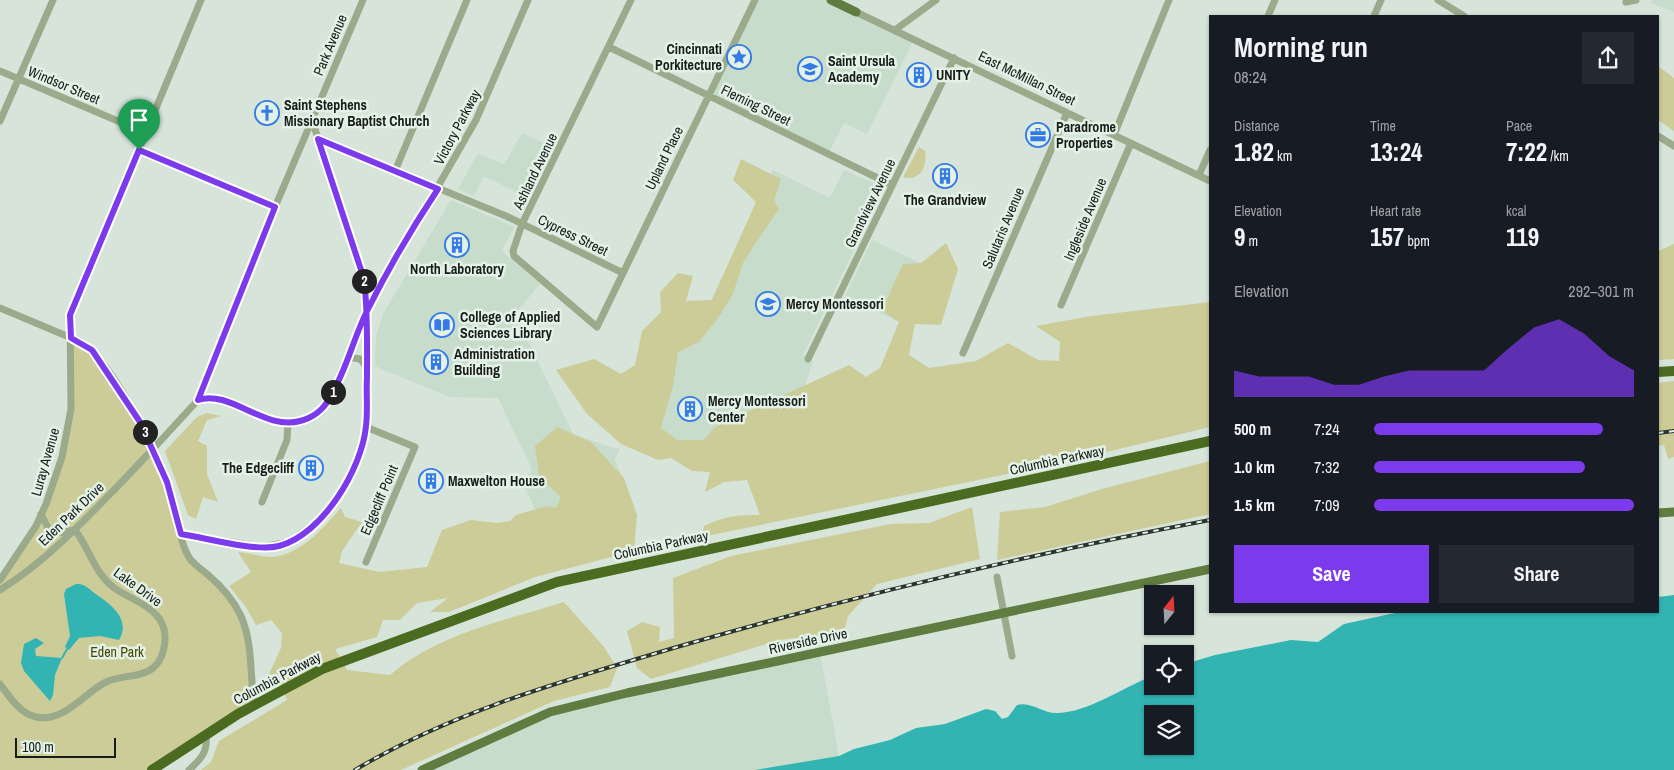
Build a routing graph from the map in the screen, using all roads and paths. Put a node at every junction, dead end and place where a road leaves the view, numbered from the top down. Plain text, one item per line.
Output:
1 (53, 0) edge
2 (201, 0) edge
3 (362, 0) edge
4 (467, 0) edge
5 (528, 0) edge
6 (632, 0) edge
7 (755, 0) edge
8 (831, 0) edge
9 (936, 0) edge
10 (1169, 0) edge
11 (1274, 0) edge
12 (1381, 0) edge
13 (1438, 0) edge
14 (1636, 0) edge
15 (1626, 2) dead end
16 (856, 12) joint
17 (1268, 15) edge
18 (1374, 15) edge
19 (1462, 15) edge
20 (895, 30) junction
21 (609, 47) junction
22 (954, 58) junction
23 (0, 72) edge
24 (18, 79) junction
25 (708, 96) junction
26 (1067, 113) junction
27 (312, 120) junction
28 (0, 121) edge
29 (146, 133) junction
30 (1114, 134) junction
31 (1659, 137) edge
32 (318, 139) junction
33 (1131, 143) junction
34 (1674, 146) edge
35 (139, 150) junction
36 (1209, 152) edge
37 (395, 171) junction
38 (1199, 175) junction
39 (1209, 180) edge
40 (892, 185) junction
41 (438, 189) junction
42 (275, 207) junction
43 (522, 224) junction
44 (623, 273) junction
45 (1061, 305) dead end
46 (0, 308) edge
47 (366, 312) junction
48 (597, 327) joint
49 (71, 338) junction
50 (963, 353) dead end
51 (347, 357) junction
52 (808, 359) dead end
53 (367, 367) junction
54 (1674, 371) edge
55 (1659, 372) edge
56 (198, 400) junction
57 (288, 423) junction
58 (366, 427) junction
59 (1209, 440) edge
60 (153, 448) joint
61 (262, 502) dead end
62 (1674, 512) edge
63 (1659, 513) edge
64 (41, 514) junction
65 (76, 530) junction
66 (181, 534) junction
67 (366, 562) dead end
68 (1209, 569) edge
69 (997, 577) dead end
70 (0, 580) edge
71 (0, 590) edge
72 (1004, 614) junction
73 (1012, 656) dead end
74 (0, 684) edge
75 (254, 705) junction
76 (206, 734) junction
77 (152, 770) edge
78 (189, 770) edge
79 (422, 770) edge

1 - 24 street
2 - 29 street, Luray Avenue
3 - 27 street, Park Avenue
4 - 37 street
5 - 41 street, Victory Parkway
6 - 21 street, Ashland Avenue
7 - 25 street, Upland Place
8 - 16 main road, East McMillan Street
9 - 20 street
10 - 30 street
11 - 17 street
12 - 18 street
13 - 19 street
14 - 15 street
16 - 20 street, East McMillan Street
20 - 22 street, East McMillan Street
21 - 25 street, Fleming Street
21 - 43 street, Ashland Avenue
22 - 26 street, East McMillan Street
22 - 40 street, Grandview Avenue
23 - 24 street, Windsor Street
24 - 28 street
24 - 29 street, Windsor Street
25 - 40 street, Fleming Street
25 - 44 street, Upland Place
26 - 30 street, East McMillan Street
26 - 50 street, Salutaris Avenue
27 - 32 street
27 - 42 street, Park Avenue
29 - 35 street, Luray Avenue
30 - 33 street, East McMillan Street
31 - 34 street
32 - 37 street, Cypress Street
32 - 47 street
33 - 38 street, East McMillan Street
33 - 45 street, Ingleside Avenue
35 - 42 street
35 - 49 street, Luray Avenue
36 - 38 street
37 - 41 street, Cypress Street
38 - 39 street, East McMillan Street
40 - 52 street, Grandview Avenue
41 - 43 street, Cypress Street
41 - 47 street, Victory Parkway
42 - 56 street, Park Avenue
43 - 44 street, Cypress Street
43 - 48 street, Ashland Avenue
44 - 48 street, Upland Place
46 - 49 street
47 - 51 street, Victory Parkway
47 - 53 street
49 - 64 street, Luray Avenue
49 - 66 street
51 - 53 street
51 - 57 street, Victory Parkway
53 - 58 street
54 - 55 highway
56 - 57 street
56 - 60 street, Park Avenue
57 - 61 street
58 - 66 street
58 - 67 street, Edgecliff Point
59 - 75 highway, Columbia Parkway
60 - 65 street, Eden Park Drive, bridge
62 - 63 main road
64 - 65 street
64 - 70 street, Luray Avenue
65 - 71 street, Eden Park Drive
65 - 74 street, Lake Drive
66 - 75 street
68 - 72 main road, Riverside Drive
69 - 72 street
72 - 73 street
72 - 79 main road, Riverside Drive
75 - 76 highway, Columbia Parkway
76 - 77 highway, Columbia Parkway
76 - 78 street

